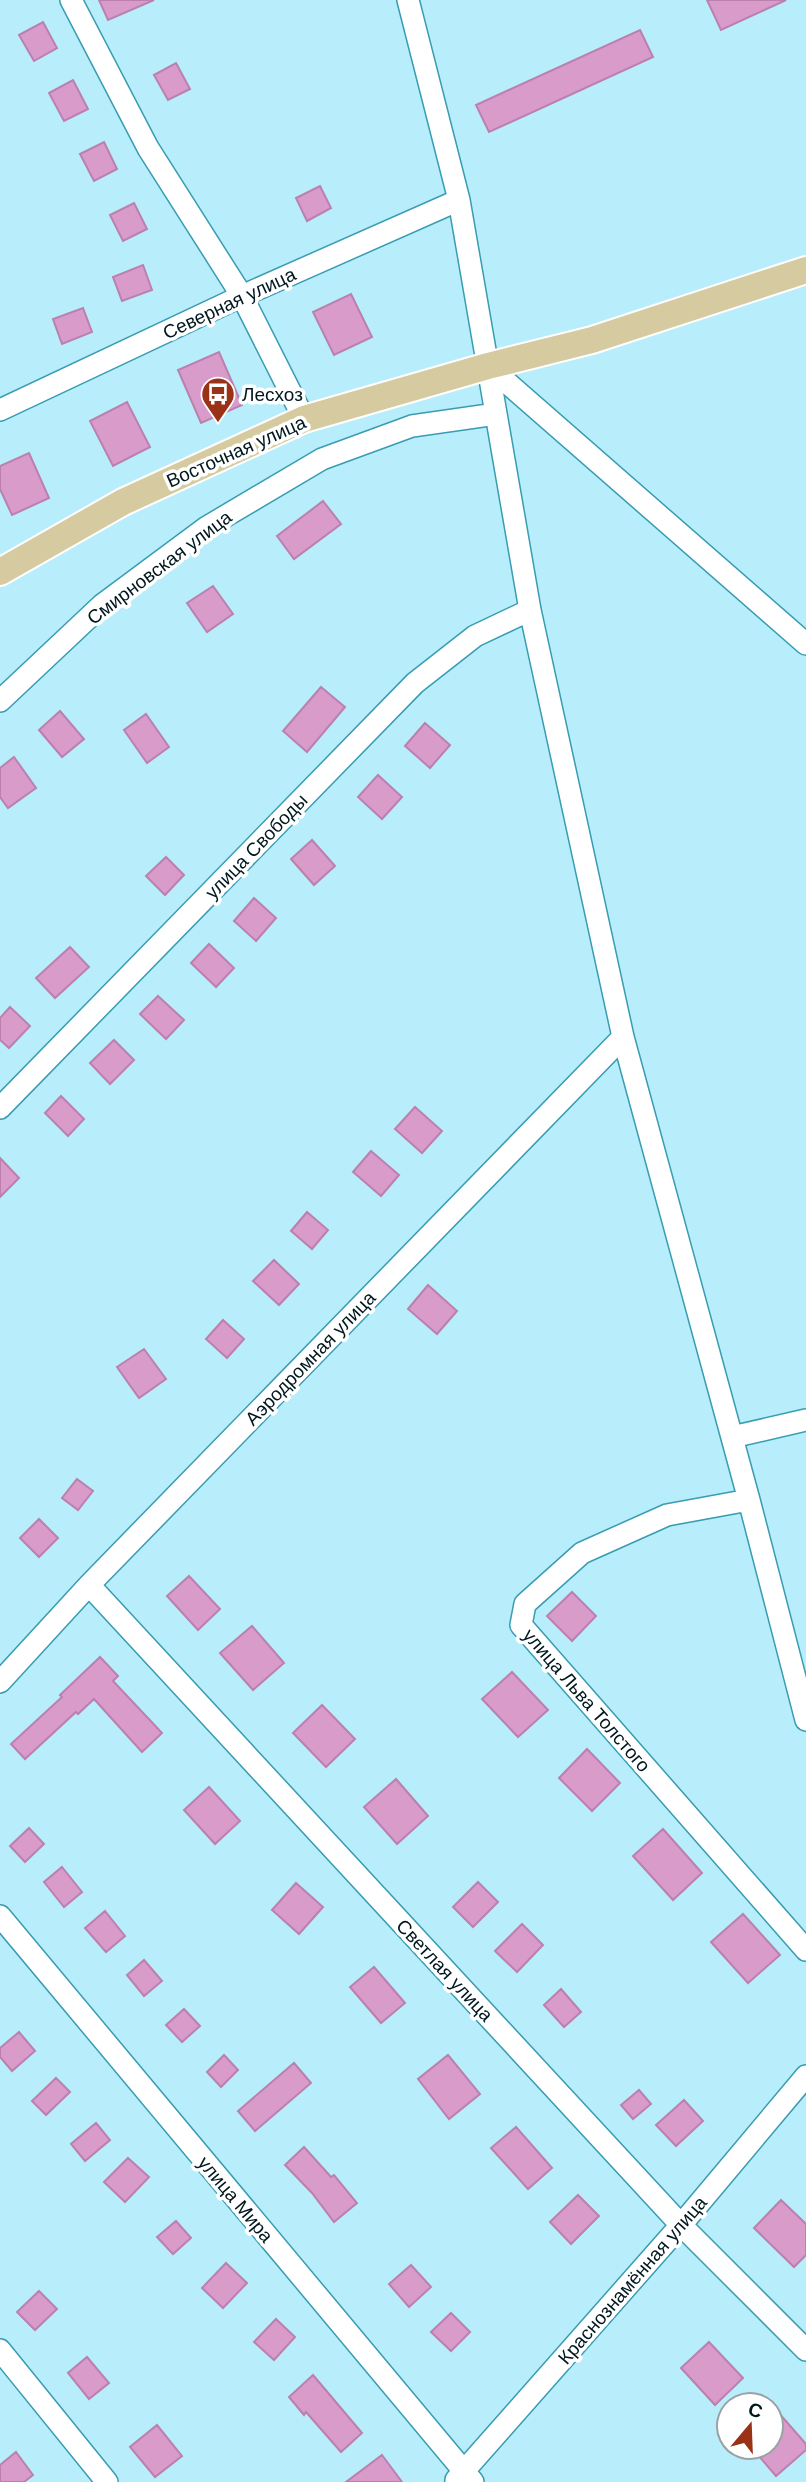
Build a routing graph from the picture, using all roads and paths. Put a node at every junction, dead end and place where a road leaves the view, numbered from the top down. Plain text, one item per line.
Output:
1 (71, 0) edge
2 (408, 0) edge
3 (459, 200) junction
4 (806, 270) edge
5 (242, 296) junction
6 (488, 366) junction
7 (0, 410) edge
8 (496, 414) junction
9 (304, 419) junction
10 (0, 572) edge
11 (530, 610) junction
12 (806, 644) edge
13 (0, 701) edge
14 (623, 1037) junction
15 (0, 1108) edge
16 (806, 1420) edge
17 (732, 1437) junction
18 (749, 1500) junction
19 (89, 1585) junction
20 (0, 1682) edge
21 (806, 1720) edge
22 (0, 1916) edge
23 (806, 1950) edge
24 (806, 2076) edge
25 (681, 2225) junction
26 (0, 2350) edge
27 (806, 2350) edge
28 (464, 2479) edge
29 (107, 2482) edge

1 - 5 street
2 - 3 street
3 - 5 street, Северная улица
3 - 6 street
4 - 6 main road, Восточная улица
5 - 7 street, Северная улица
5 - 9 street
6 - 8 street
6 - 9 main road, Восточная улица
6 - 12 street
8 - 11 street
8 - 13 street, Смирновская улица
9 - 10 main road, Восточная улица
11 - 14 street
11 - 15 street, улица Свободы
14 - 17 street
14 - 19 street, Аэродромная улица
16 - 17 street
17 - 18 street
18 - 21 street
18 - 23 street, улица Льва Толстого
19 - 20 street, Аэродромная улица
19 - 25 street, Светлая улица
22 - 28 street, улица Мира
24 - 25 street, Краснознамённая улица
25 - 27 street, Светлая улица
25 - 28 street, Краснознамённая улица
26 - 29 street

